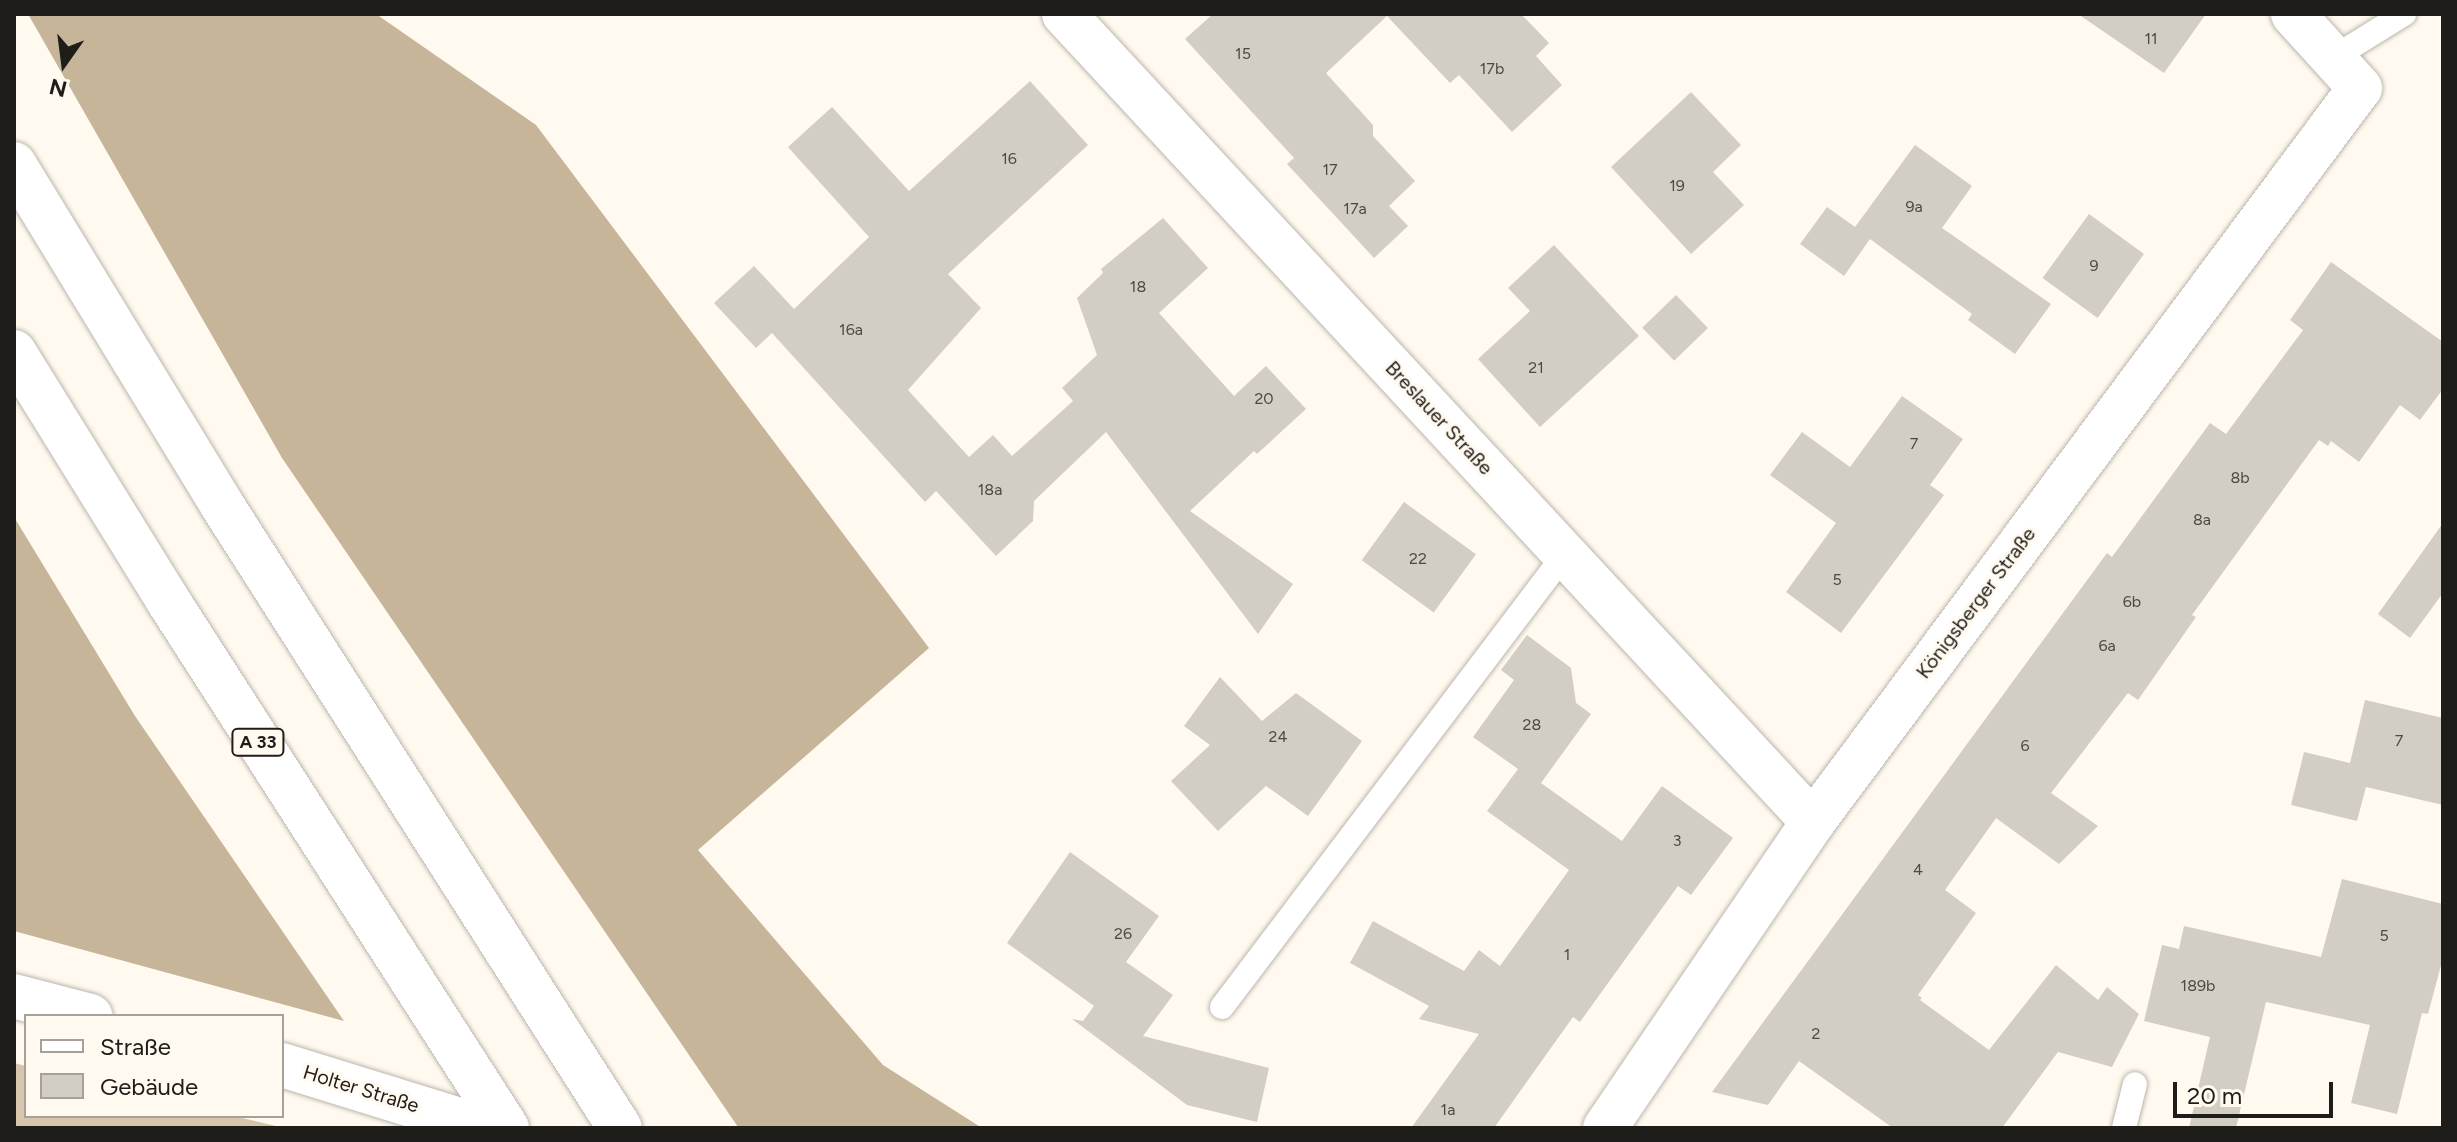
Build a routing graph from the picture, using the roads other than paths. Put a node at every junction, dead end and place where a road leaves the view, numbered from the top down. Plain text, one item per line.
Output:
1 (1064, 14) edge
2 (2293, 14) edge
3 (2404, 14) edge
4 (2347, 73) junction
5 (14, 164) edge
6 (14, 352) edge
7 (1565, 554) junction
8 (1813, 822) junction
9 (14, 996) edge
10 (1222, 1007) dead end
11 (82, 1014) edge
12 (285, 1066) edge
13 (2135, 1084) dead end
14 (485, 1128) edge
15 (507, 1128) edge
16 (620, 1128) edge
17 (1605, 1128) edge
18 (2124, 1128) edge

1 - 7 main road, Breslauer Straße
2 - 4 main road
3 - 4 lane
4 - 8 main road, Königsberger Straße
5 - 16 main road
6 - 15 main road, A 33
7 - 8 main road, Breslauer Straße
7 - 10 lane
8 - 17 main road, Königsberger Straße
9 - 11 main road
12 - 14 main road, Holter Straße
13 - 18 lane

